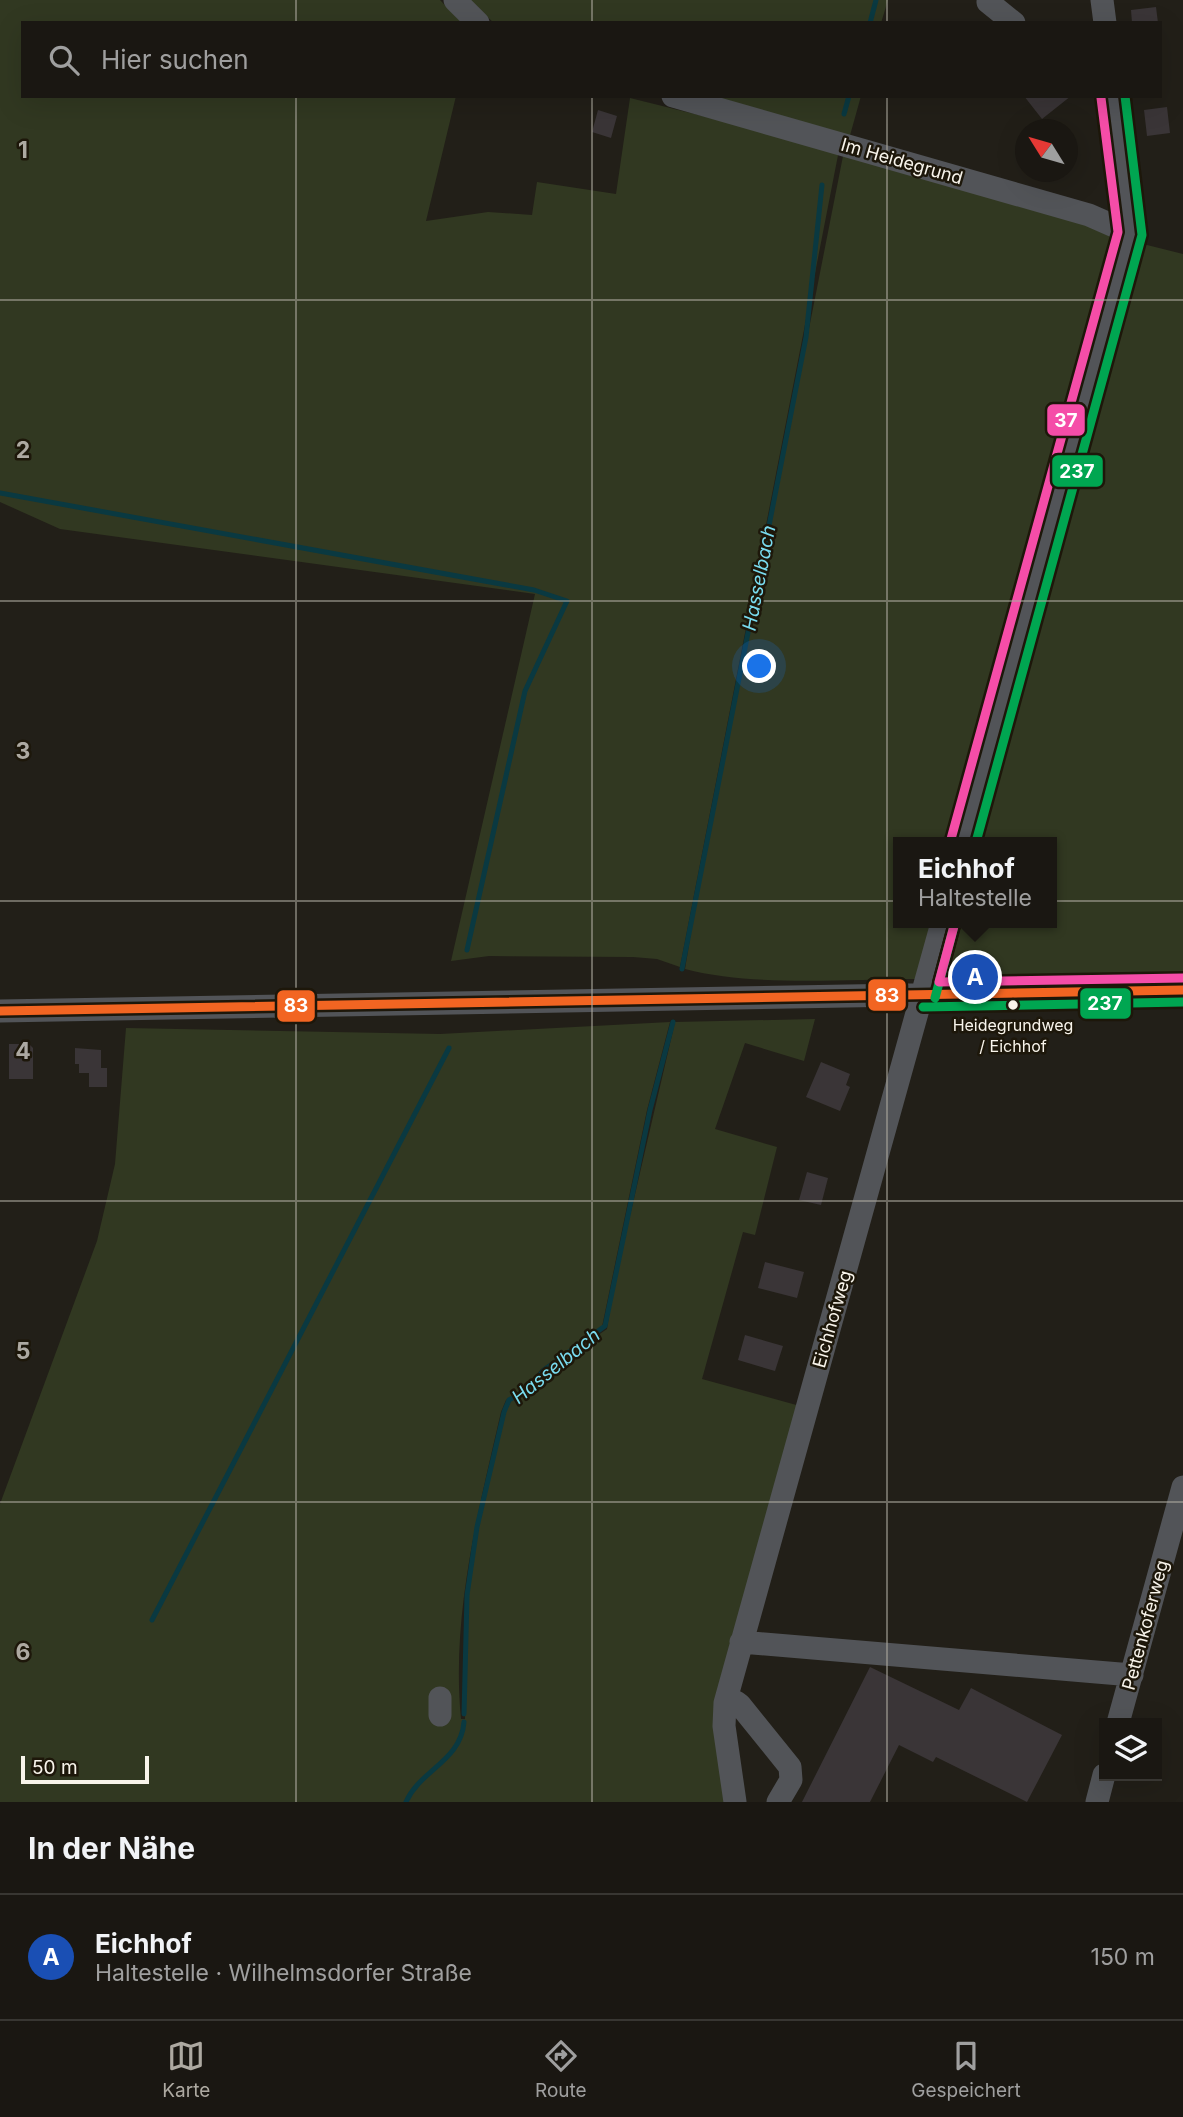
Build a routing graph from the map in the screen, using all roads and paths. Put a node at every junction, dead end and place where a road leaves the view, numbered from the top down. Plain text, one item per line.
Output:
1 (455, 0) edge
2 (1102, 0) edge
3 (986, 8) edge
4 (476, 21) edge
5 (1010, 21) edge
6 (1105, 21) edge
7 (680, 98) edge
8 (1113, 98) edge
9 (1130, 233) junction
10 (964, 837) edge
11 (941, 928) edge
12 (1183, 990) edge
13 (923, 995) junction
14 (0, 1011) edge
15 (1183, 1487) edge
16 (741, 1642) junction
17 (1132, 1675) junction
18 (725, 1703) junction
19 (1119, 1718) edge
20 (1102, 1781) edge
21 (735, 1802) edge
22 (778, 1802) edge
23 (1097, 1802) edge

1 - 4 street
2 - 6 street
3 - 5 street
7 - 9 street, Im Heidegrund
8 - 9 street
9 - 10 street
11 - 13 street, Eichhofweg
12 - 13 street
13 - 14 street
13 - 16 street, Eichhofweg
15 - 17 street, Pettenkoferweg
16 - 17 street
16 - 18 street, Eichhofweg
17 - 19 street, Pettenkoferweg
18 - 21 street, Eichhofweg
18 - 22 street
20 - 23 street

